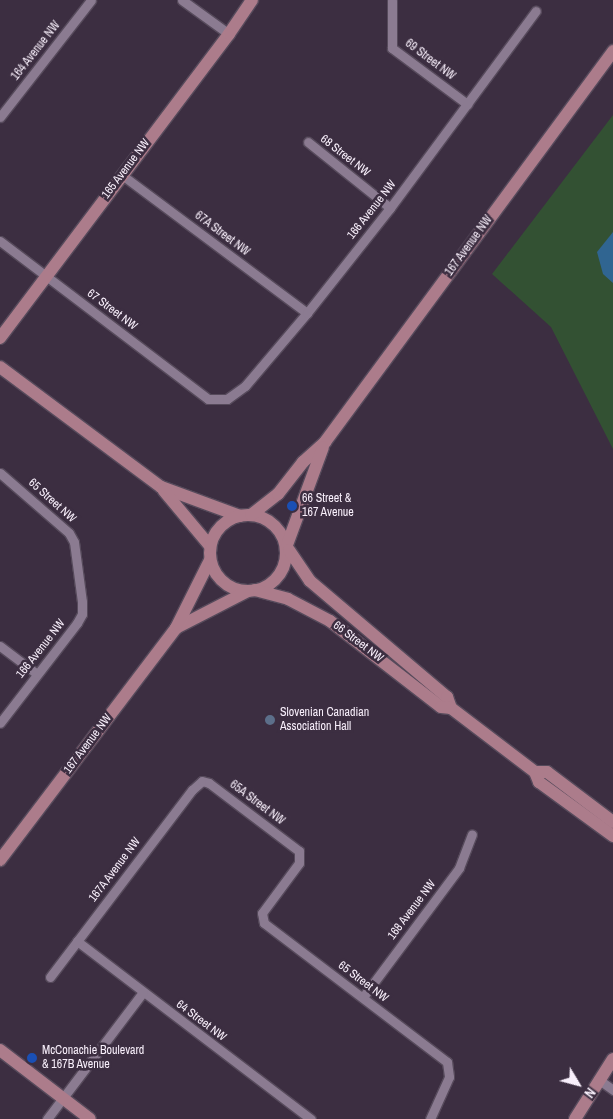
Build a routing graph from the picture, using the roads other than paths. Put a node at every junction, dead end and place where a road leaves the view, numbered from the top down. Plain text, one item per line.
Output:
1 (91, 0) edge
2 (182, 0) edge
3 (252, 0) edge
4 (392, 0) edge
5 (536, 11) dead end
6 (230, 34) junction
7 (613, 51) edge
8 (467, 104) junction
9 (0, 117) edge
10 (308, 142) dead end
11 (122, 175) junction
12 (390, 208) junction
13 (0, 241) edge
14 (46, 276) junction
15 (307, 313) junction
16 (0, 338) edge
17 (0, 367) edge
18 (208, 399) joint
19 (325, 442) junction
20 (0, 473) edge
21 (161, 487) junction
22 (246, 515) junction
23 (210, 546) junction
24 (288, 547) junction
25 (210, 560) junction
26 (252, 591) junction
27 (82, 614) joint
28 (176, 628) junction
29 (0, 646) edge
30 (37, 674) junction
31 (452, 708) junction
32 (0, 723) edge
33 (535, 772) junction
34 (202, 781) joint
35 (613, 822) edge
36 (472, 834) dead end
37 (613, 836) edge
38 (0, 860) edge
39 (262, 918) joint
40 (77, 941) junction
41 (50, 977) dead end
42 (143, 992) junction
43 (363, 997) junction
44 (0, 1050) edge
45 (613, 1058) edge
46 (598, 1079) junction
47 (613, 1090) edge
48 (63, 1098) junction
49 (47, 1119) edge
50 (90, 1119) edge
51 (311, 1119) edge
52 (430, 1119) edge
53 (575, 1119) edge

1 - 9 street, 164 Avenue NW
2 - 6 street
3 - 6 main road, 165 Avenue NW
4 - 8 street, 69 Street NW
5 - 8 street, 166 Avenue NW
6 - 11 main road, 165 Avenue NW
7 - 19 main road, 167 Avenue NW
8 - 12 street, 166 Avenue NW
10 - 12 street, 68 Street NW
11 - 14 main road, 165 Avenue NW
11 - 15 street, 67A Street NW
12 - 15 street, 166 Avenue NW
13 - 14 street, 67 Street NW
14 - 16 main road, 165 Avenue NW
14 - 18 street, 67 Street NW
15 - 18 street, 166 Avenue NW
17 - 21 main road
19 - 22 main road, 167 Avenue NW
19 - 24 main road, 167 Avenue NW
20 - 27 street, 65 Street NW
21 - 22 main road
21 - 23 main road
22 - 23 main road
22 - 24 main road
23 - 25 main road
24 - 26 main road
24 - 31 main road, 66 Street NW
25 - 26 main road
25 - 28 main road, 167 Avenue NW
26 - 28 main road, 167 Avenue NW
26 - 31 main road, 66 Street NW
27 - 30 street, 166 Avenue NW
28 - 38 main road, 167 Avenue NW
29 - 30 street
30 - 32 street, 166 Avenue NW
31 - 33 main road, 66 Street NW
33 - 35 main road, 66 Street NW
33 - 37 main road, 66 Street NW
34 - 39 street, 65A Street NW
34 - 40 street, 167A Avenue NW
36 - 43 street, 168 Avenue NW
39 - 43 street, 65 Street NW
40 - 41 street, 167A Avenue NW
40 - 42 street, 64 Street NW
42 - 48 street
42 - 51 street, 64 Street NW
43 - 52 street, 65 Street NW
44 - 48 main road
45 - 46 main road
46 - 47 street
46 - 53 main road
48 - 49 street
48 - 50 main road

